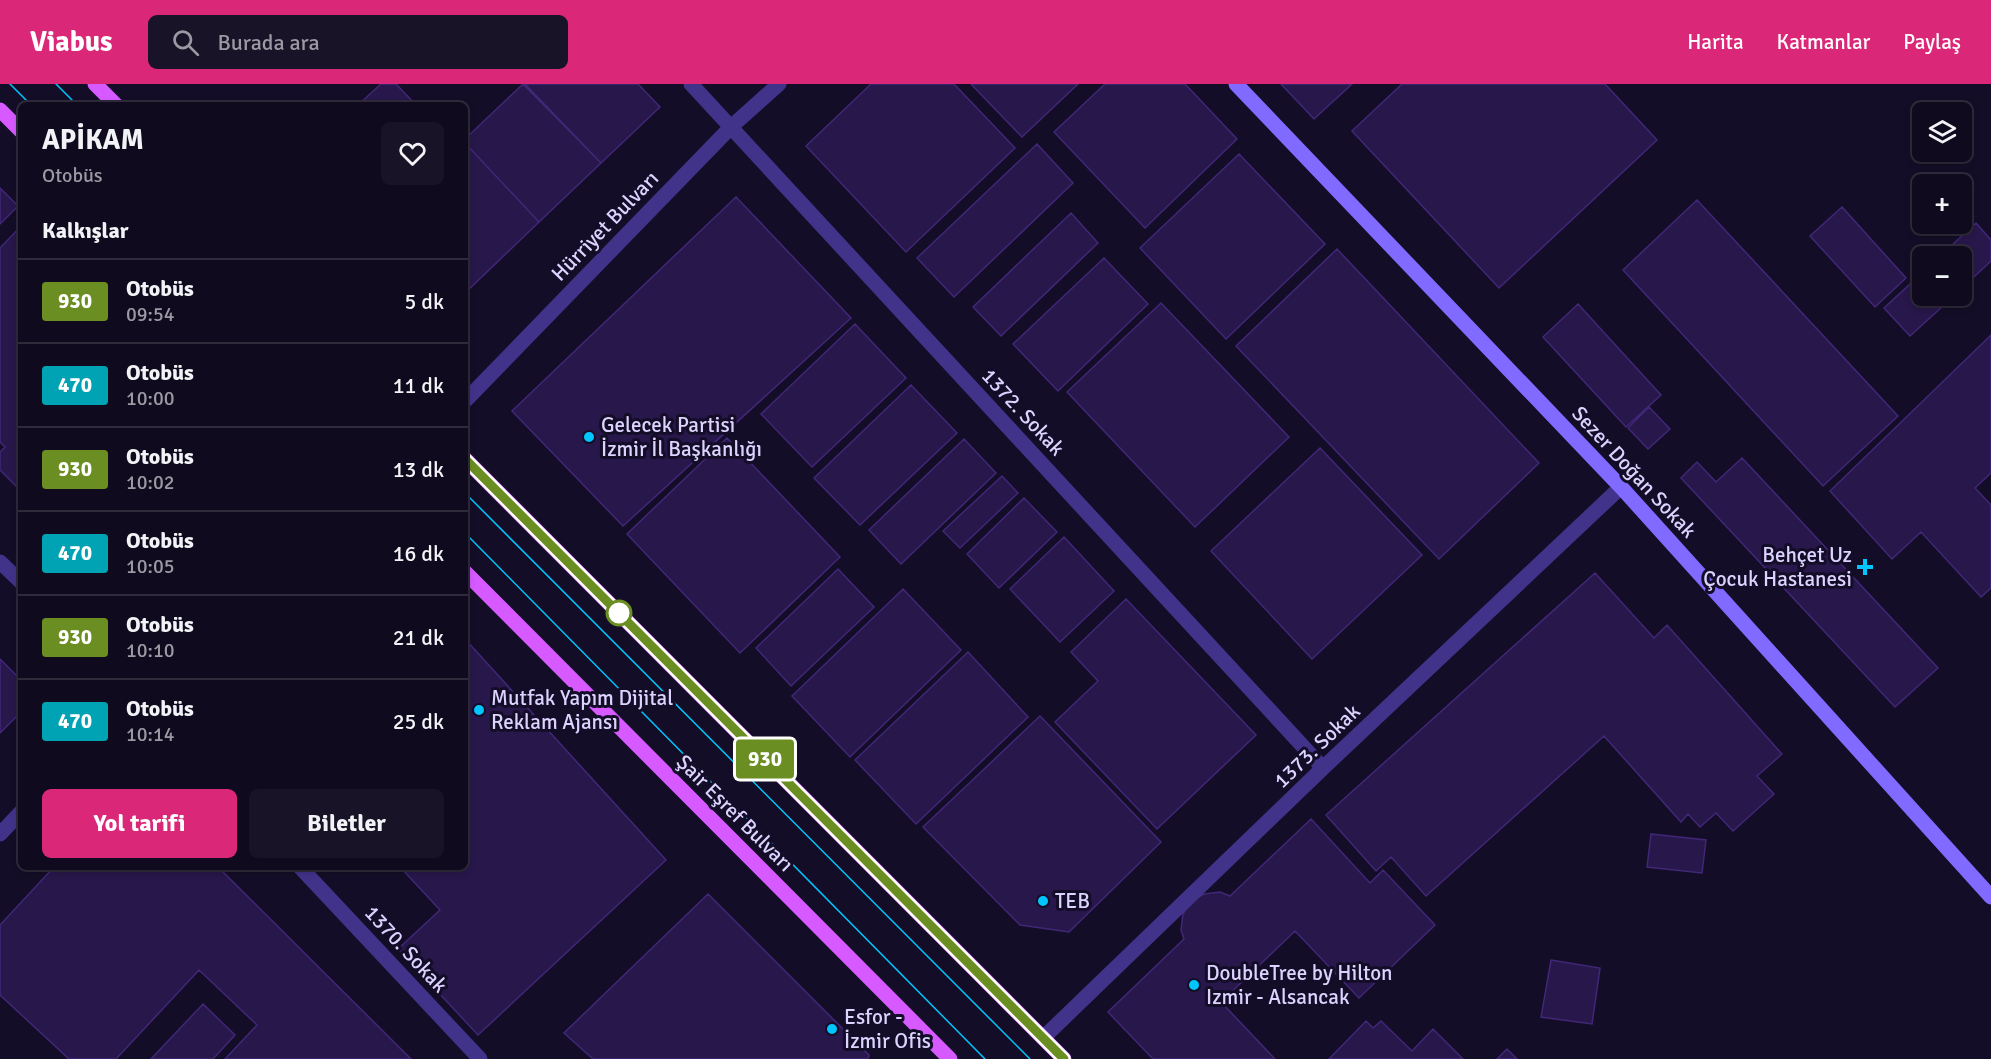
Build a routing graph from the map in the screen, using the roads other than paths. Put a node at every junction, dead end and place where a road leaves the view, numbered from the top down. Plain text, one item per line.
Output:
1 (95, 84) edge
2 (692, 84) edge
3 (778, 84) edge
4 (1236, 84) edge
5 (113, 102) edge
6 (0, 110) edge
7 (732, 126) junction
8 (18, 128) edge
9 (468, 398) edge
10 (468, 462) edge
11 (1621, 487) junction
12 (0, 562) edge
13 (468, 575) edge
14 (18, 579) edge
15 (1323, 768) junction
16 (18, 815) edge
17 (0, 834) edge
18 (303, 870) edge
19 (1991, 897) edge
20 (1043, 1038) junction
21 (480, 1059) edge
22 (950, 1059) edge
23 (1064, 1059) edge

1 - 5 main road
2 - 7 street, 1372. Sokak
3 - 7 street, Hürriyet Bulvarı
4 - 11 street, Sezer Doğan Sokak
6 - 8 main road
7 - 9 street, Hürriyet Bulvarı
7 - 15 street, 1372. Sokak
10 - 20 main road
11 - 15 street, 1373. Sokak
11 - 19 street, Sezer Doğan Sokak
12 - 14 street
13 - 22 main road, Şair Eşref Bulvarı
15 - 20 street, 1373. Sokak
16 - 17 street
18 - 21 street, 1370. Sokak
20 - 23 main road

